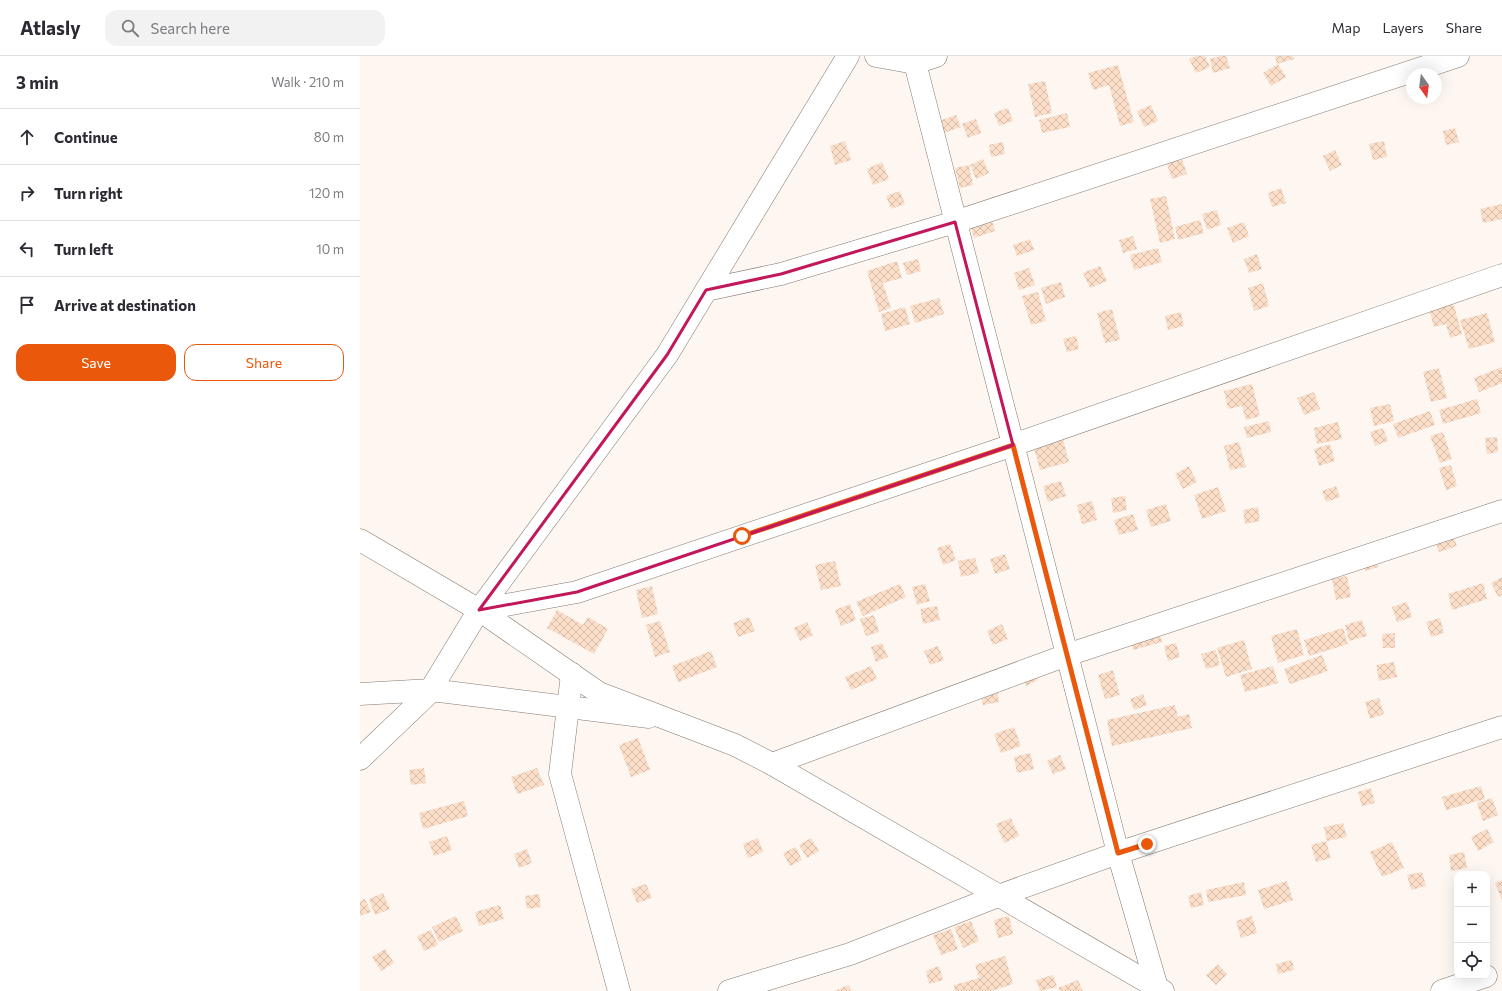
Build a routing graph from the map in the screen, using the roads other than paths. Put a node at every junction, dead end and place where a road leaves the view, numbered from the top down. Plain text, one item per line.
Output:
1 (848, 56) edge
2 (876, 56) edge
3 (936, 56) edge
4 (1458, 56) edge
5 (915, 64) junction
6 (956, 222) junction
7 (1502, 275) edge
8 (706, 290) junction
9 (1013, 445) junction
10 (1502, 511) edge
11 (360, 540) edge
12 (479, 610) junction
13 (1067, 655) junction
14 (572, 674) junction
15 (431, 690) junction
16 (360, 694) edge
17 (568, 706) junction
18 (667, 719) junction
19 (1502, 727) edge
20 (360, 759) edge
21 (772, 764) junction
22 (1118, 853) junction
23 (998, 896) junction
24 (1502, 971) edge
25 (1490, 975) edge
26 (1478, 979) edge
27 (1159, 990) edge
28 (619, 991) edge
29 (730, 991) edge
30 (1442, 991) edge

1 - 8 street
2 - 5 street
3 - 5 street
4 - 6 street
5 - 6 street
6 - 8 street
6 - 9 street
7 - 9 street
8 - 12 street
9 - 12 street
9 - 13 street
10 - 13 street
11 - 12 street
12 - 14 street
12 - 15 street
13 - 21 street
13 - 22 street
14 - 17 street
14 - 18 street
15 - 16 street
15 - 17 street
15 - 20 street
17 - 18 street
17 - 28 street
18 - 21 street
19 - 22 street
21 - 23 street
22 - 23 street
22 - 27 street
23 - 27 street
23 - 29 street
24 - 25 street
26 - 30 street

